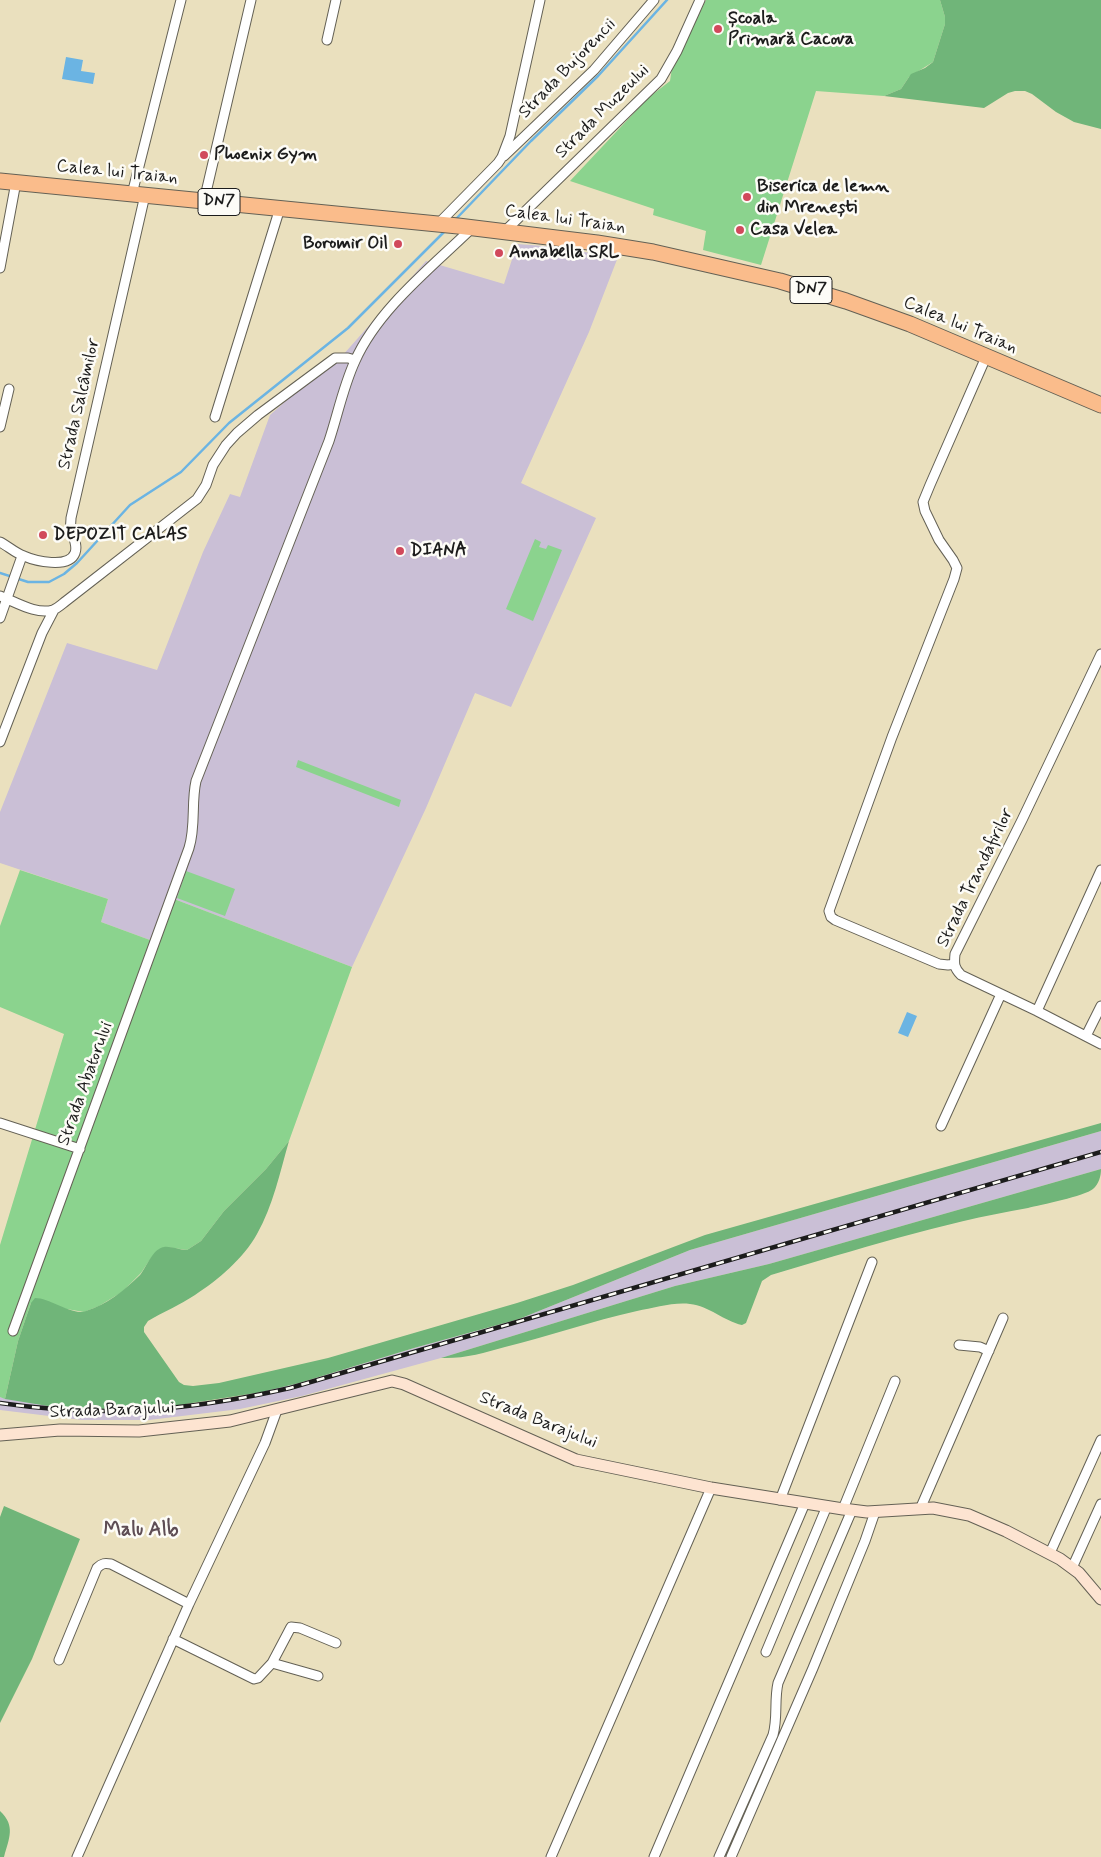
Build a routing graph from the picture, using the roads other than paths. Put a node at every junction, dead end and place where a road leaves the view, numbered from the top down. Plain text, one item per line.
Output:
1 (181, 0) edge
2 (251, 0) edge
3 (336, 0) edge
4 (540, 0) edge
5 (654, 0) edge
6 (700, 0) edge
7 (327, 40) dead end
8 (502, 157) junction
9 (0, 180) edge
10 (16, 182) junction
11 (138, 194) junction
12 (204, 200) junction
13 (280, 208) junction
14 (453, 225) junction
15 (505, 231) junction
16 (0, 268) edge
17 (986, 357) junction
18 (355, 360) junction
19 (9, 389) dead end
20 (1101, 405) edge
21 (215, 417) dead end
22 (0, 427) edge
23 (0, 542) edge
24 (22, 556) junction
25 (4, 598) edge
26 (54, 610) junction
27 (0, 618) edge
28 (1101, 654) edge
29 (0, 742) edge
30 (1101, 870) edge
31 (954, 964) junction
32 (1001, 994) junction
33 (1101, 1006) edge
34 (1037, 1010) junction
35 (1086, 1036) junction
36 (1101, 1044) edge
37 (0, 1123) edge
38 (941, 1126) dead end
39 (80, 1149) junction
40 (872, 1262) dead end
41 (1003, 1318) dead end
42 (13, 1331) dead end
43 (959, 1345) dead end
44 (989, 1351) junction
45 (896, 1381) dead end
46 (277, 1410) junction
47 (0, 1435) edge
48 (1101, 1440) edge
49 (711, 1488) junction
50 (780, 1500) junction
51 (805, 1503) junction
52 (1101, 1504) edge
53 (827, 1506) junction
54 (921, 1507) junction
55 (848, 1509) junction
56 (875, 1512) junction
57 (1050, 1553) junction
58 (1072, 1568) junction
59 (1101, 1600) edge
60 (189, 1604) junction
61 (173, 1639) junction
62 (336, 1643) dead end
63 (766, 1652) dead end
64 (58, 1660) dead end
65 (272, 1663) junction
66 (318, 1676) dead end
67 (76, 1857) edge
68 (550, 1857) edge
69 (654, 1857) edge
70 (719, 1857) edge
71 (731, 1857) edge

1 - 11 street
2 - 12 street
3 - 7 street
4 - 8 street, Strada Bujorencii
5 - 8 street, Strada Bujorencii
6 - 15 street, Strada Muzeului
8 - 14 street, Strada Bujorencii
9 - 10 highway, Calea lui Traian / DN7
10 - 11 highway, Calea lui Traian / DN7
10 - 16 street
11 - 12 highway, Calea lui Traian / DN7
11 - 24 street, Strada Salcâmilor
12 - 13 highway, Calea lui Traian / DN7
13 - 14 highway, Calea lui Traian / DN7
13 - 21 street
14 - 15 highway, Calea lui Traian / DN7
14 - 18 street, Strada Bujorencii
15 - 17 highway, Calea lui Traian / DN7
17 - 20 highway, Calea lui Traian / DN7
17 - 31 street
18 - 26 street
18 - 39 street, Strada Abatorului
19 - 22 street
23 - 24 street
24 - 25 street
25 - 26 street
25 - 27 street
26 - 29 street
28 - 31 street, Strada Trandafirilor
30 - 34 street
31 - 32 street, Strada Trandafirilor
32 - 34 street, Strada Trandafirilor
32 - 38 street
33 - 35 street
34 - 35 street, Strada Trandafirilor
35 - 36 street, Strada Trandafirilor
37 - 39 street
39 - 42 street, Strada Abatorului
40 - 50 street
41 - 44 street
43 - 44 street
44 - 54 street
45 - 55 street
46 - 47 street, Strada Barajului
46 - 49 street, Strada Barajului
46 - 60 street
48 - 57 street
49 - 50 street, Strada Barajului
49 - 68 street
50 - 51 street, Strada Barajului
51 - 53 street, Strada Barajului
51 - 69 street
52 - 58 street
53 - 55 street, Strada Barajului
53 - 63 street
54 - 56 street, Strada Barajului
54 - 57 street, Strada Barajului
55 - 56 street, Strada Barajului
55 - 70 street
56 - 71 street
57 - 58 street, Strada Barajului
58 - 59 street, Strada Barajului
60 - 61 street
60 - 64 street
61 - 65 street
61 - 67 street
62 - 65 street
65 - 66 street

